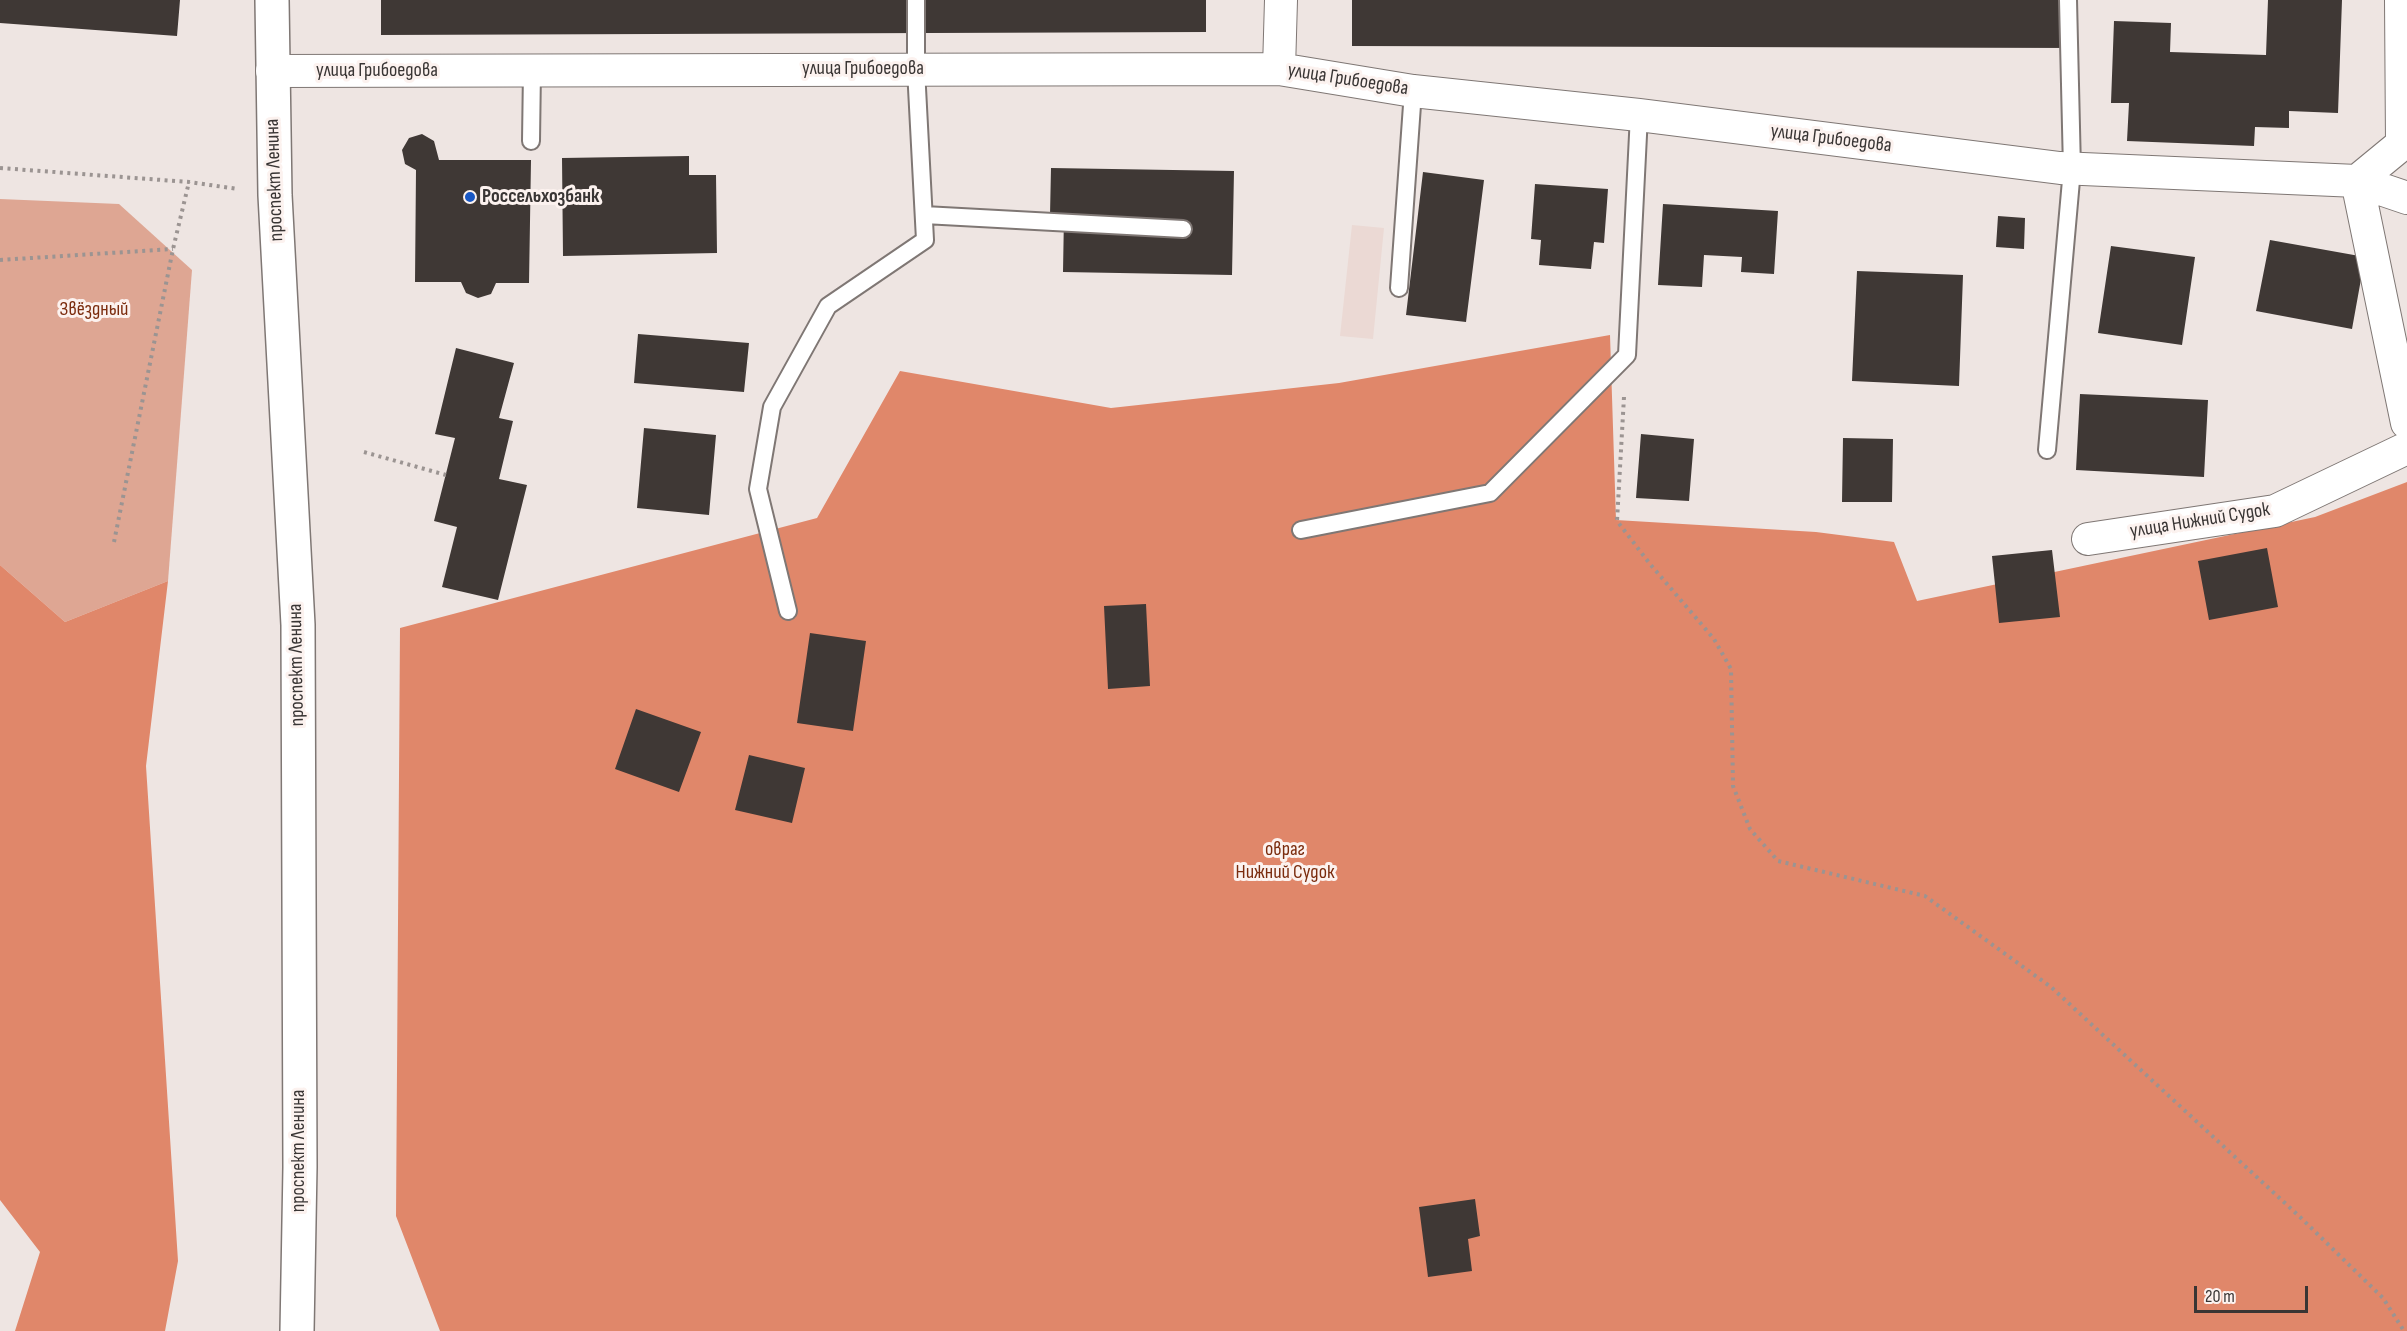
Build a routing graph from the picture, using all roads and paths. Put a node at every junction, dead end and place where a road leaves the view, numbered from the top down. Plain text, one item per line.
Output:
1 (272, 0) edge
2 (916, 0) edge
3 (1281, 0) edge
4 (2068, 0) edge
5 (2401, 0) edge
6 (916, 69) junction
7 (1279, 69) junction
8 (532, 70) junction
9 (272, 71) junction
10 (1413, 91) junction
11 (1639, 115) junction
12 (531, 141) dead end
13 (2405, 144) edge
14 (0, 168) edge
15 (2072, 169) junction
16 (2357, 181) junction
17 (189, 182) junction
18 (274, 195) junction
19 (2407, 198) edge
20 (924, 215) junction
21 (1183, 229) dead end
22 (173, 249) junction
23 (0, 260) edge
24 (1399, 288) dead end
25 (1627, 354) junction
26 (2407, 423) edge
27 (2407, 448) edge
28 (2047, 450) dead end
29 (364, 452) dead end
30 (446, 475) dead end
31 (1301, 530) dead end
32 (2088, 539) dead end
33 (114, 542) dead end
34 (788, 611) dead end
35 (297, 1331) edge
36 (2404, 1331) edge

1 - 9 main road, проспект Ленина
2 - 6 lane
3 - 7 street
4 - 15 lane
5 - 13 street
6 - 7 street, улица Грибоедова
6 - 8 street, улица Грибоедова
6 - 20 lane
7 - 10 street, улица Грибоедова
8 - 9 street, улица Грибоедова
8 - 12 lane
9 - 18 main road, проспект Ленина
10 - 11 street, улица Грибоедова
10 - 24 lane
11 - 15 street, улица Грибоедова
11 - 25 lane
13 - 16 street
14 - 17 path
15 - 16 street, улица Грибоедова
15 - 28 lane
16 - 19 street, улица Грибоедова
16 - 26 street
17 - 18 path
17 - 22 path
18 - 35 main road, проспект Ленина
20 - 21 lane
20 - 34 lane
22 - 23 path
22 - 33 path
25 - 31 lane
25 - 36 path
27 - 32 street, улица Нижний Судок
29 - 30 path

